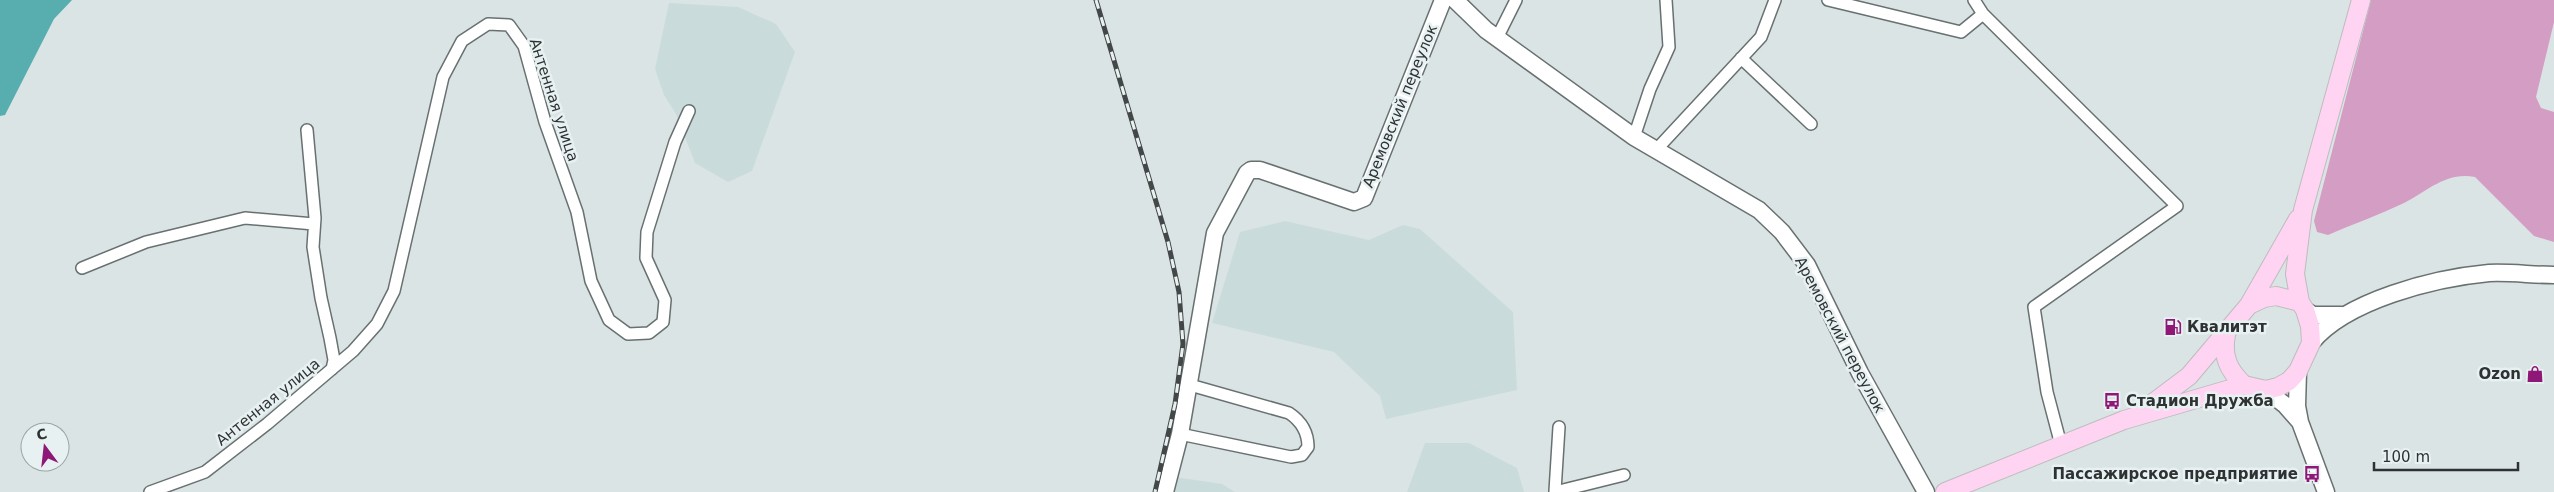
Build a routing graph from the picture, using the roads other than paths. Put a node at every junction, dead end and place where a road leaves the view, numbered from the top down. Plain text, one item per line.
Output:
1 (1442, 0) edge
2 (1455, 0) edge
3 (1516, 0) edge
4 (1666, 0) edge
5 (1775, 0) edge
6 (1828, 0) edge
7 (1974, 0) edge
8 (2361, 0) edge
9 (1982, 14) junction
10 (1497, 38) junction
11 (1741, 58) junction
12 (689, 111) dead end
13 (1811, 124) dead end
14 (307, 130) dead end
15 (1634, 137) junction
16 (1656, 150) junction
17 (2303, 210) junction
18 (314, 224) junction
19 (82, 268) dead end
20 (2554, 275) edge
21 (2249, 305) junction
22 (2302, 306) junction
23 (2342, 315) junction
24 (2226, 335) junction
25 (2311, 343) junction
26 (332, 368) junction
27 (2298, 371) junction
28 (1190, 385) junction
29 (2244, 385) junction
30 (2266, 390) junction
31 (2124, 420) junction
32 (2300, 422) junction
33 (1560, 427) dead end
34 (1180, 434) junction
35 (2061, 445) junction
36 (1624, 475) dead end
37 (1555, 491) edge
38 (150, 492) edge
39 (1165, 492) edge
40 (1926, 492) edge
41 (1945, 492) edge
42 (2326, 492) edge

1 - 28 street, Аремовский переулок
2 - 10 street, Аремовский переулок
3 - 10 street
4 - 15 street
5 - 11 street
6 - 9 street
7 - 9 street
8 - 17 main road
9 - 35 street
10 - 15 street, Аремовский переулок
11 - 13 street
11 - 16 street
12 - 26 street, Антенная улица
14 - 18 street
15 - 16 street, Аремовский переулок
16 - 40 street, Аремовский переулок
17 - 21 main road
17 - 22 main road
18 - 19 street
18 - 26 street
20 - 23 street
21 - 22 main road
21 - 24 main road
22 - 23 street
22 - 25 main road
23 - 25 street
24 - 29 main road
24 - 31 main road
25 - 27 main road
26 - 38 street, Антенная улица
27 - 30 main road
27 - 32 street
28 - 34 street, Аремовский переулок
28 - 34 street
29 - 30 main road
29 - 31 main road
30 - 32 street
31 - 35 main road
32 - 42 street
33 - 37 street
34 - 39 street, Аремовский переулок
35 - 41 main road
36 - 37 street

